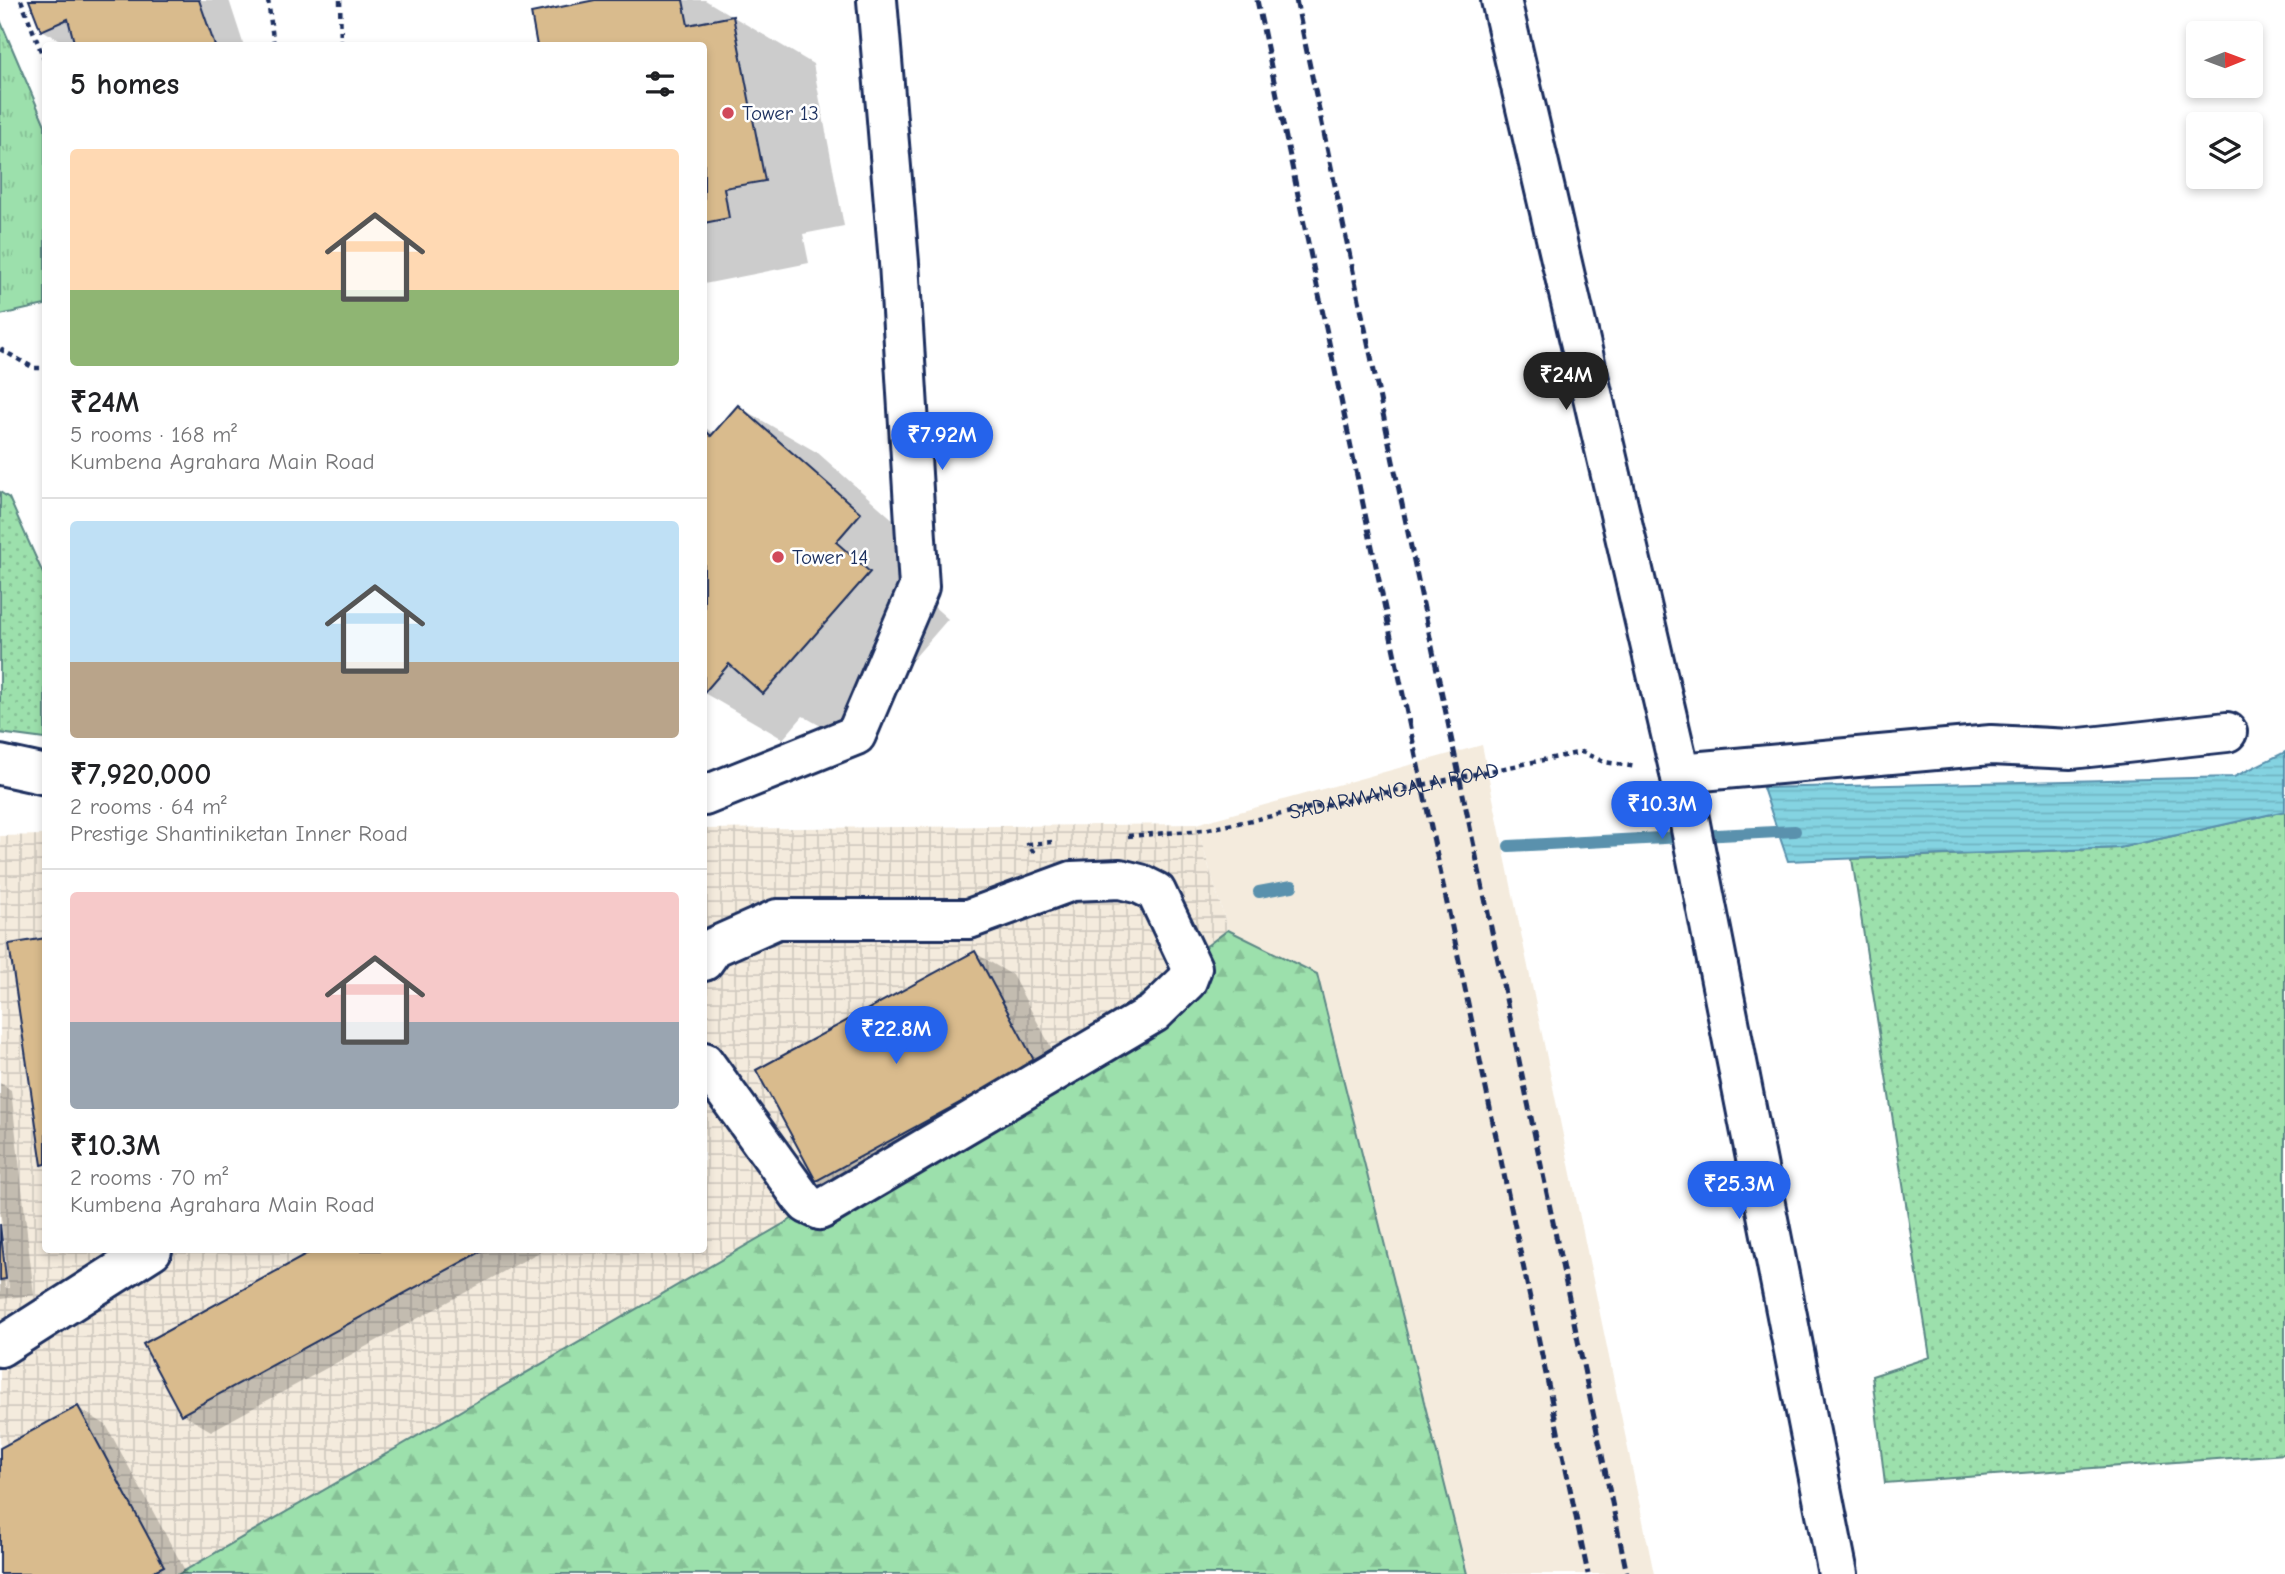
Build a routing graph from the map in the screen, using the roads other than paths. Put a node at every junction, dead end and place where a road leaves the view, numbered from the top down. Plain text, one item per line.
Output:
1 (877, 0) edge
2 (1501, 0) edge
3 (2227, 732) dead end
4 (0, 765) edge
5 (1680, 773) junction
6 (42, 774) edge
7 (707, 795) edge
8 (707, 957) edge
9 (707, 1066) edge
10 (147, 1253) edge
11 (0, 1347) edge
12 (1838, 1574) edge

1 - 7 street
2 - 5 street
3 - 5 street
4 - 6 street
5 - 12 street
8 - 9 street
10 - 11 street

